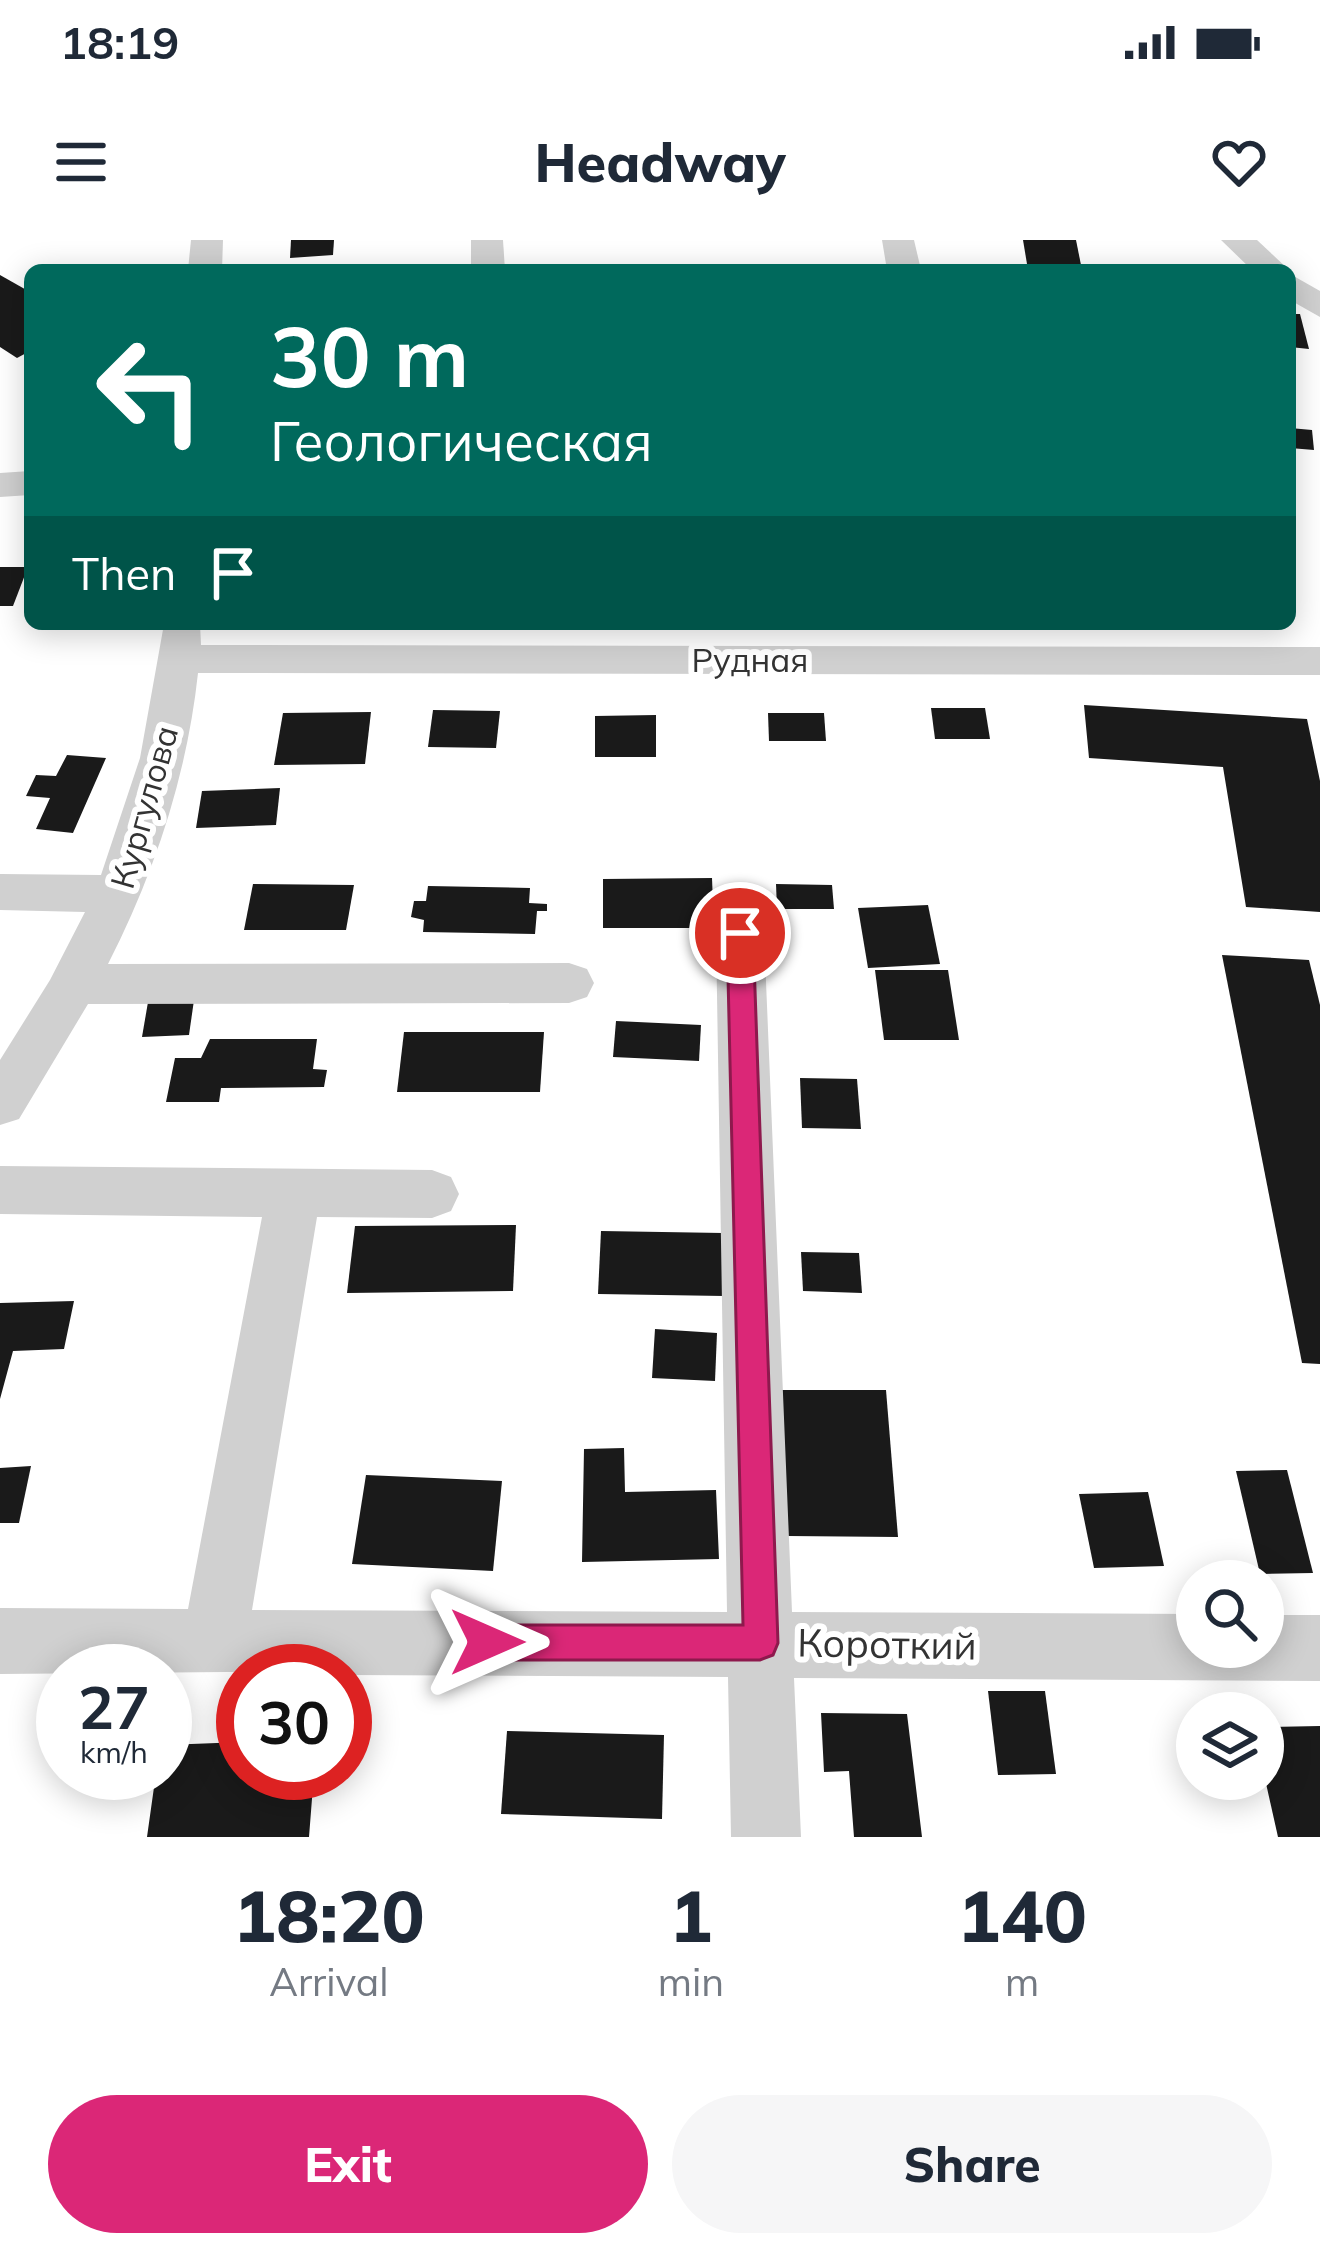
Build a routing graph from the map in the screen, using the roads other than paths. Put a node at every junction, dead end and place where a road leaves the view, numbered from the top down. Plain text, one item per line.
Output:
1 (1237, 240) edge
2 (1278, 264) edge
3 (1296, 282) edge
4 (1320, 307) edge
5 (181, 641) edge
6 (1320, 661) edge
7 (0, 892) edge
8 (120, 895) junction
9 (740, 933) dead end
10 (568, 983) dead end
11 (73, 984) junction
12 (17, 1051) edge
13 (0, 1103) edge
14 (0, 1190) edge
15 (295, 1193) junction
16 (432, 1194) dead end
17 (0, 1641) edge
18 (214, 1642) junction
19 (760, 1643) junction
20 (1176, 1647) edge
21 (1284, 1648) edge
22 (1320, 1648) edge
23 (766, 1837) edge

1 - 2 street
3 - 4 street
5 - 6 street, Рудная
5 - 8 street, Кургулова
7 - 8 street
8 - 11 street, Кургулова
9 - 19 street
10 - 11 street
11 - 12 street, Кургулова
12 - 13 street, Кургулова
14 - 15 street
15 - 16 street
15 - 18 street
17 - 18 street, Короткий
18 - 19 street, Короткий
19 - 20 street, Короткий
19 - 23 street
21 - 22 street, Короткий

